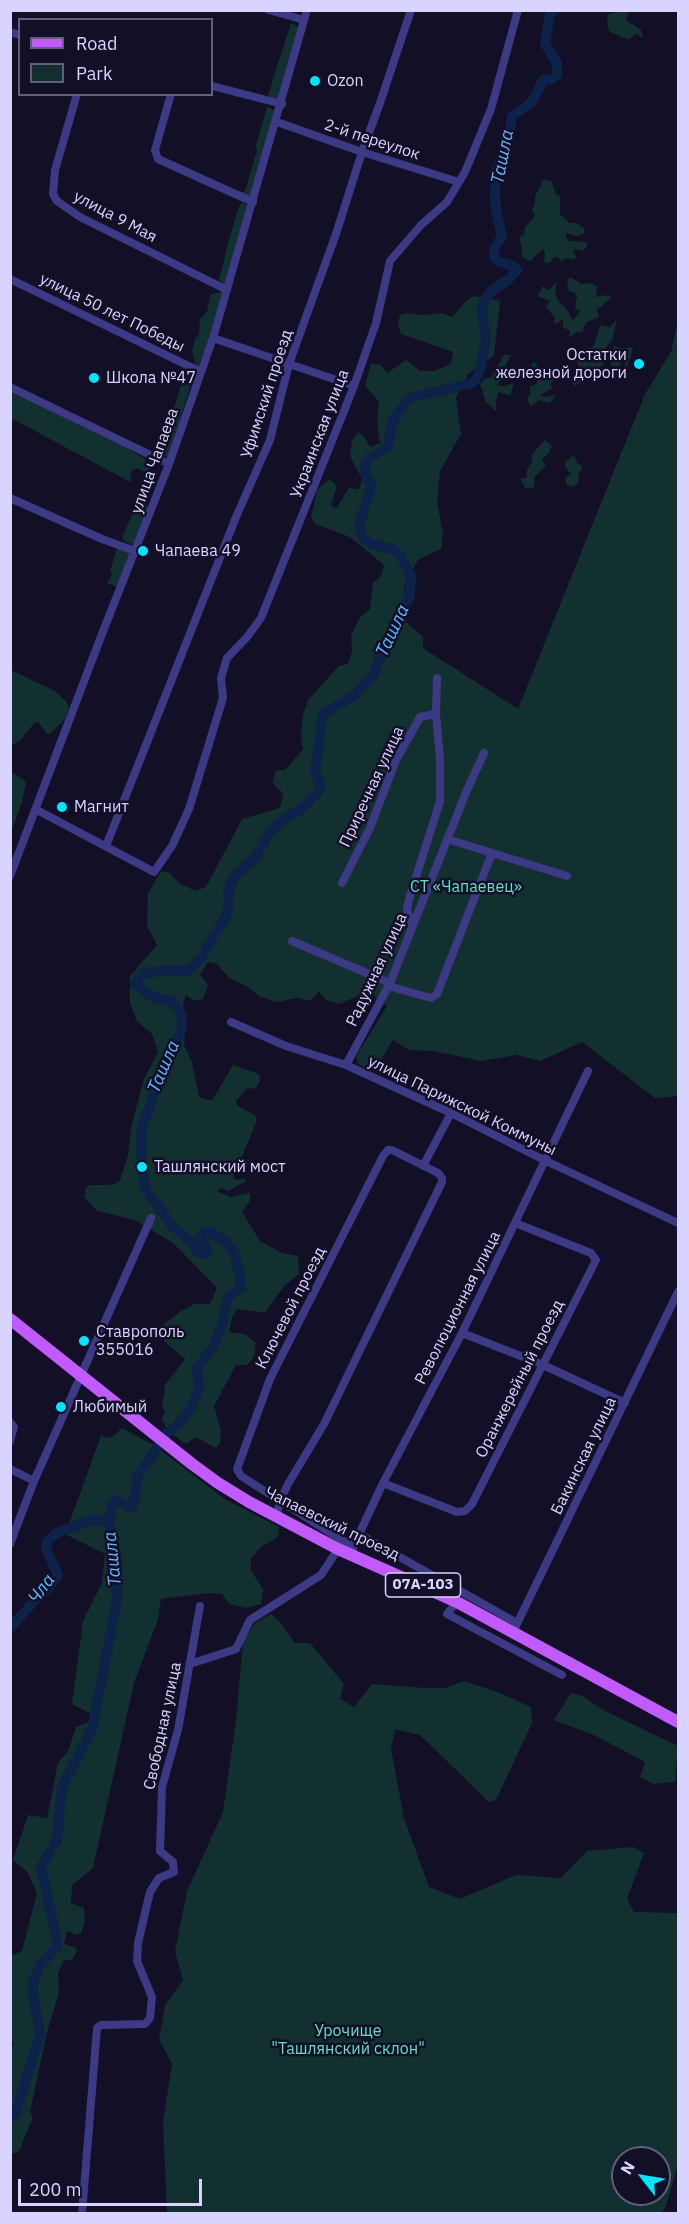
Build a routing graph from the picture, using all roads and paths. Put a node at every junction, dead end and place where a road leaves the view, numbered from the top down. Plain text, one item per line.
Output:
1 (268, 10) edge
2 (307, 10) edge
3 (411, 10) edge
4 (518, 10) edge
5 (304, 21) junction
6 (213, 86) edge
7 (76, 96) edge
8 (170, 96) edge
9 (282, 104) junction
10 (276, 122) junction
11 (362, 152) junction
12 (459, 182) junction
13 (253, 202) junction
14 (10, 279) edge
15 (227, 290) junction
16 (213, 338) junction
17 (289, 364) junction
18 (201, 372) junction
19 (354, 386) junction
20 (10, 387) edge
21 (170, 464) junction
22 (10, 498) edge
23 (135, 551) junction
24 (437, 678) dead end
25 (436, 714) junction
26 (484, 753) dead end
27 (35, 808) junction
28 (447, 839) junction
29 (106, 846) junction
30 (492, 853) junction
31 (10, 876) edge
32 (567, 876) dead end
33 (342, 883) dead end
34 (411, 932) junction
35 (292, 941) dead end
36 (389, 985) junction
37 (231, 1022) dead end
38 (346, 1065) junction
39 (588, 1071) dead end
40 (451, 1113) junction
41 (544, 1160) junction
42 (423, 1166) junction
43 (150, 1218) dead end
44 (515, 1223) junction
45 (678, 1223) edge
46 (678, 1292) edge
47 (10, 1319) edge
48 (462, 1333) junction
49 (541, 1364) junction
50 (81, 1376) junction
51 (625, 1403) junction
52 (10, 1422) edge
53 (10, 1441) edge
54 (10, 1469) edge
55 (34, 1480) junction
56 (383, 1483) junction
57 (280, 1501) junction
58 (276, 1518) junction
59 (359, 1534) junction
60 (10, 1544) edge
61 (338, 1549) junction
62 (353, 1551) junction
63 (457, 1602) junction
64 (200, 1606) dead end
65 (515, 1628) junction
66 (190, 1664) junction
67 (562, 1675) dead end
68 (678, 1722) edge
69 (82, 2214) edge

1 - 5 street
2 - 5 street, улица Чапаева
3 - 11 street, Уфимский проезд
4 - 12 street, Украинская улица
5 - 9 street, улица Чапаева
6 - 9 street
7 - 15 street, улица 9 Мая
8 - 13 street
9 - 10 street, улица Чапаева
10 - 11 street, 2-й переулок
10 - 13 street, улица Чапаева
11 - 12 street, 2-й переулок
11 - 17 street, Уфимский проезд
12 - 19 street, Украинская улица
13 - 15 street, улица Чапаева
14 - 18 street, улица 50 лет Победы
15 - 16 street, улица Чапаева
16 - 17 street
16 - 18 street, улица Чапаева
17 - 19 street
17 - 29 street, Уфимский проезд
18 - 21 street, улица Чапаева
19 - 29 street, Украинская улица
20 - 21 street
21 - 23 street, улица Чапаева
22 - 23 street
23 - 27 street, улица Чапаева
24 - 25 street
25 - 33 street, Приречная улица
25 - 34 street
26 - 28 street, Радужная улица
27 - 29 street
27 - 31 street, улица Чапаева
28 - 30 street
28 - 34 street, Радужная улица
30 - 32 street
30 - 36 street
34 - 36 street, Радужная улица
35 - 36 street
36 - 38 street, Радужная улица
37 - 38 street, улица Парижской Коммуны
38 - 40 street, улица Парижской Коммуны
39 - 41 street, Революционная улица
40 - 41 street, улица Парижской Коммуны
40 - 42 street
41 - 44 street, Революционная улица
41 - 45 street, улица Парижской Коммуны
42 - 57 street, Ключевой проезд
42 - 57 street, Ключевой проезд
43 - 50 street
44 - 48 street, Революционная улица
44 - 49 street, Оранжерейный проезд
46 - 51 street, Бакинская улица
47 - 50 main road, 07А-103
48 - 49 street
48 - 56 street, Революционная улица
49 - 51 street
49 - 56 street, Оранжерейный проезд
50 - 55 street
50 - 58 main road, Чапаевский проезд / 07А-103
51 - 65 street, Бакинская улица
52 - 53 street
54 - 55 street
55 - 60 street
56 - 59 street, Революционная улица
57 - 58 street, Ключевой проезд
57 - 62 street, Ключевой проезд
58 - 61 main road, Чапаевский проезд / 07А-103
59 - 62 street, Революционная улица
59 - 65 street
61 - 62 main road, Чапаевский проезд / 07А-103
61 - 66 street
62 - 63 main road, Чапаевский проезд / 07А-103
63 - 65 main road, Чапаевский проезд / 07А-103
63 - 67 street
64 - 66 street, Свободная улица
65 - 68 main road, Чапаевский проезд / 07А-103
66 - 69 street, Свободная улица

